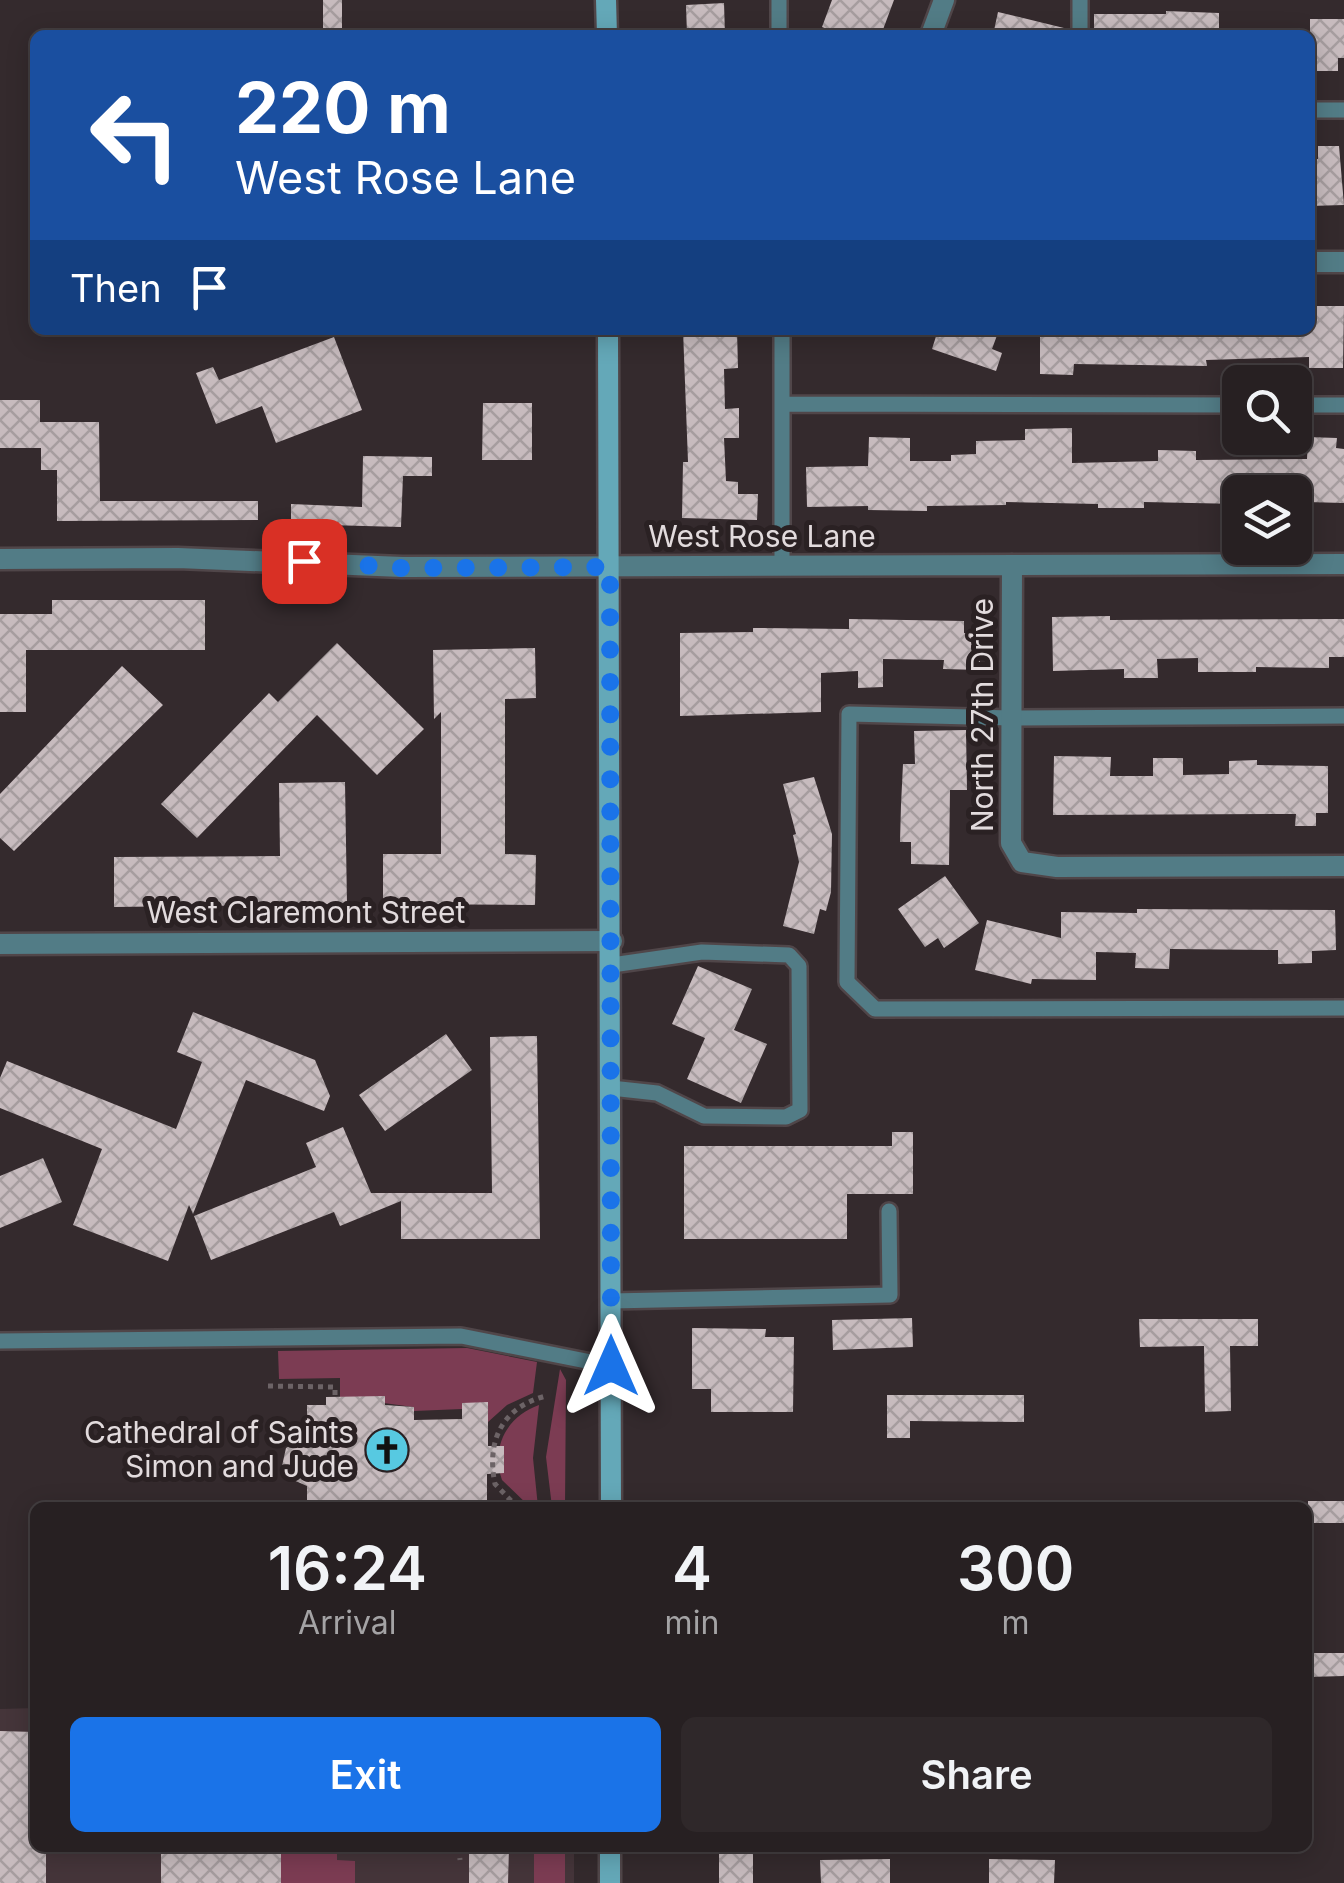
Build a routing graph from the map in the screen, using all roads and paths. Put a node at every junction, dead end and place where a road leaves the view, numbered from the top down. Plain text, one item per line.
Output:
1 (606, 0) edge
2 (779, 0) edge
3 (944, 0) edge
4 (1080, 0) edge
5 (606, 30) edge
6 (779, 30) edge
7 (933, 30) edge
8 (1080, 30) edge
9 (1315, 110) edge
10 (1344, 110) edge
11 (1315, 262) edge
12 (1344, 262) edge
13 (608, 335) edge
14 (782, 335) edge
15 (784, 404) junction
16 (1222, 405) edge
17 (1312, 405) edge
18 (1344, 406) edge
19 (0, 559) edge
20 (1344, 564) edge
21 (1012, 565) junction
22 (782, 566) junction
23 (610, 567) junction
24 (1344, 716) edge
25 (1012, 718) junction
26 (1344, 866) edge
27 (612, 941) junction
28 (0, 944) edge
29 (612, 965) junction
30 (1344, 1008) edge
31 (611, 1088) junction
32 (889, 1211) dead end
33 (611, 1301) junction
34 (0, 1341) edge
35 (611, 1366) junction
36 (268, 1386) dead end
37 (546, 1396) dead end
38 (334, 1397) dead end
39 (512, 1502) edge
40 (611, 1502) edge
41 (460, 1852) edge
42 (610, 1852) edge
43 (460, 1860) dead end
44 (610, 1883) edge

1 - 5 main road
2 - 6 lane
3 - 7 street
4 - 8 lane
9 - 10 lane
11 - 12 street
13 - 23 main road
14 - 15 lane
15 - 16 lane
15 - 22 lane
17 - 18 lane
19 - 23 street, West Rose Lane
20 - 21 street, West Rose Lane
21 - 22 street, West Rose Lane
21 - 25 street, North 27th Drive
22 - 23 street, West Rose Lane
23 - 27 main road
24 - 25 lane
25 - 26 street, North 27th Drive
25 - 30 lane
27 - 28 street, West Claremont Street
27 - 29 main road
29 - 31 main road
29 - 31 lane
31 - 33 main road
32 - 33 lane
33 - 35 main road
34 - 35 lane
35 - 40 main road
36 - 38 path
37 - 39 path
41 - 43 path
42 - 44 main road

